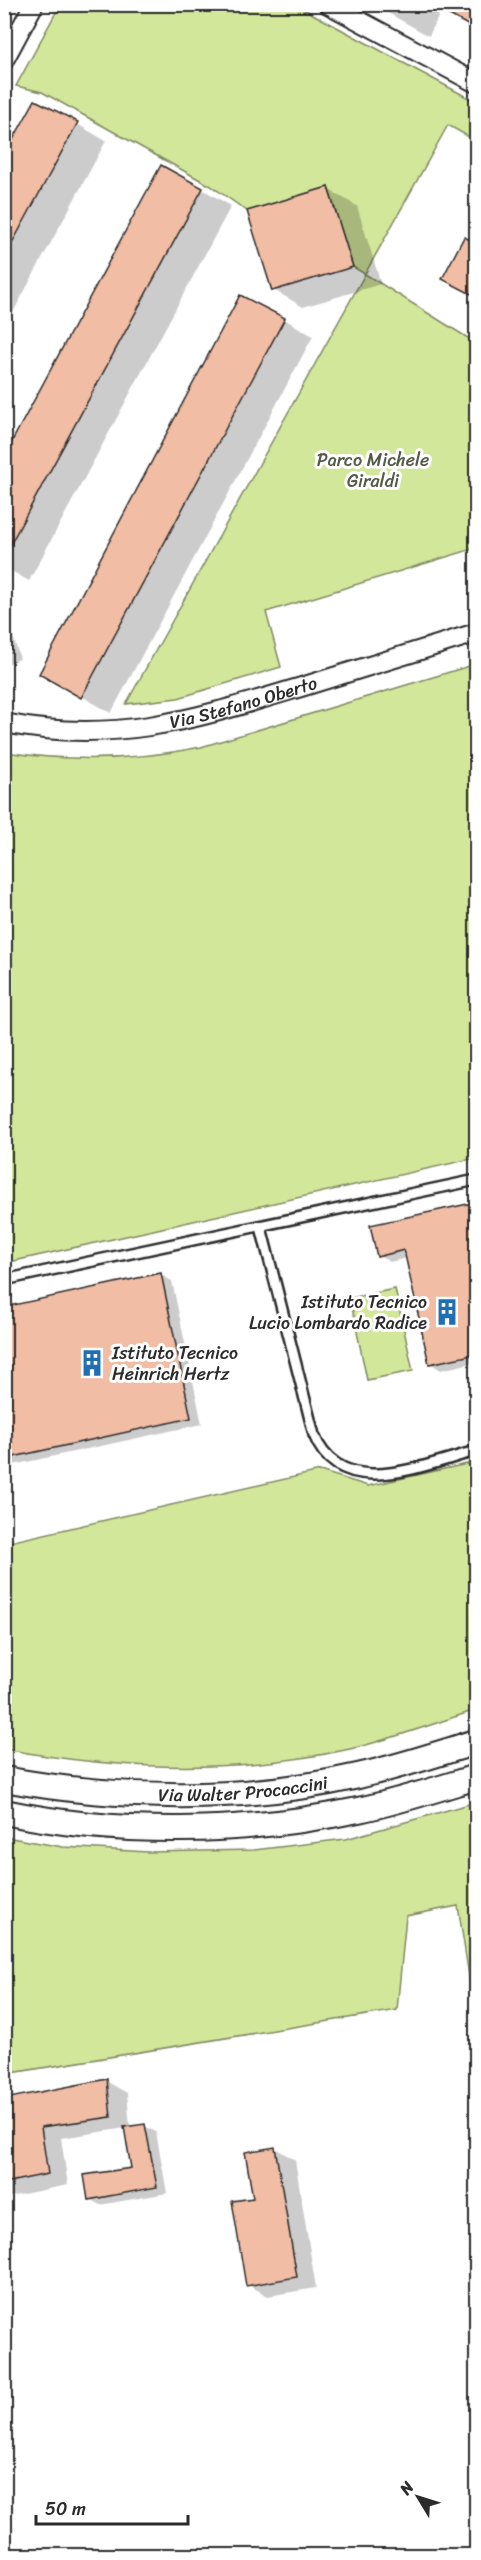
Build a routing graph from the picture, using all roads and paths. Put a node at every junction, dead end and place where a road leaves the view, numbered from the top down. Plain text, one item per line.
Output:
1 (34, 4) edge
2 (328, 4) edge
3 (4, 60) edge
4 (477, 83) edge
5 (477, 633) edge
6 (4, 723) edge
7 (477, 1180) edge
8 (261, 1227) junction
9 (4, 1280) edge
10 (477, 1451) edge
11 (477, 1742) edge
12 (477, 1777) edge
13 (4, 1779) edge
14 (4, 1812) edge

1 - 3 street
2 - 4 street
5 - 6 street, Via Stefano Oberto
7 - 8 lane
8 - 9 lane
8 - 10 lane
11 - 13 street, Via Walter Procaccini
12 - 14 street, Via Walter Procaccini

